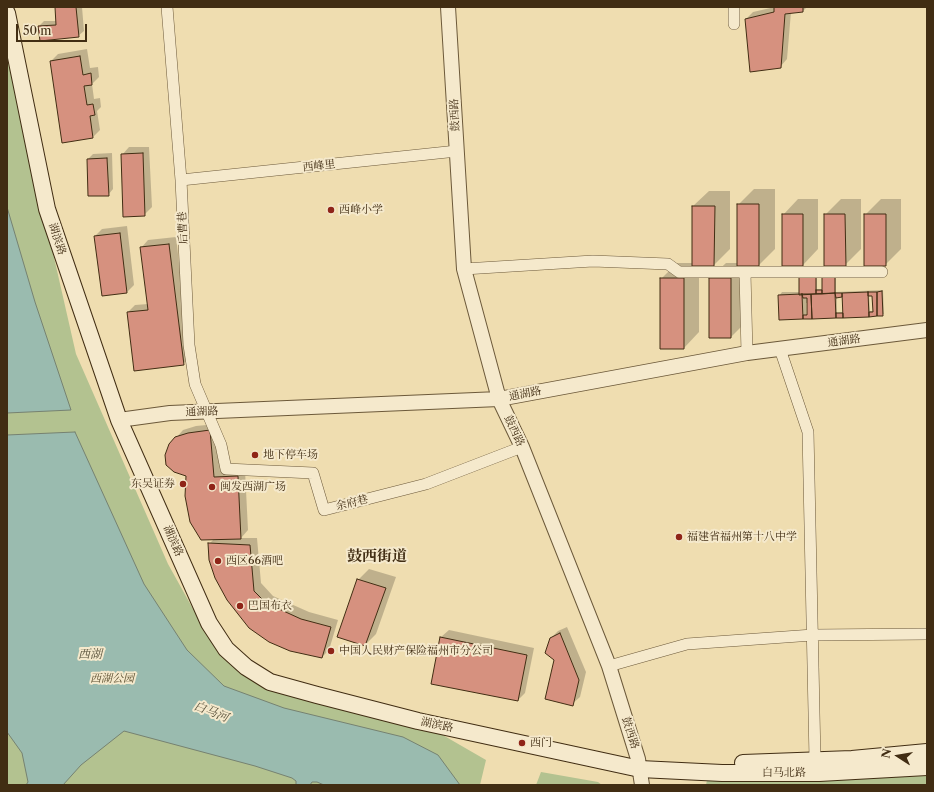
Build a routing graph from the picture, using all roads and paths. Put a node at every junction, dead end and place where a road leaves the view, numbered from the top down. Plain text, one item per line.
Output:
1 (15, 7) edge
2 (167, 7) edge
3 (448, 7) edge
4 (734, 7) edge
5 (7, 13) edge
6 (734, 24) dead end
7 (457, 152) junction
8 (181, 180) junction
9 (464, 269) junction
10 (882, 272) dead end
11 (746, 273) junction
12 (927, 330) edge
13 (780, 350) junction
14 (748, 353) junction
15 (500, 399) junction
16 (207, 412) junction
17 (124, 420) junction
18 (220, 445) joint
19 (522, 447) junction
20 (927, 634) edge
21 (813, 635) junction
22 (609, 666) junction
23 (927, 752) edge
24 (815, 759) junction
25 (639, 764) junction
26 (927, 767) edge
27 (642, 785) edge

1 - 17 main road, 湖滨路
2 - 8 street, 后曹巷
3 - 7 street, 鼓西路
4 - 6 street
5 - 17 main road, 湖滨路
7 - 8 street, 西峰里
7 - 9 street, 鼓西路
8 - 16 street, 后曹巷
9 - 11 street
9 - 15 street, 鼓西路
10 - 11 street
11 - 14 street
12 - 13 street, 通湖路
13 - 14 street, 通湖路
13 - 21 street
14 - 15 street, 通湖路
15 - 16 street, 通湖路
15 - 19 street, 鼓西路
16 - 17 street, 通湖路
16 - 18 street, 后曹巷
17 - 25 main road, 湖滨路
18 - 19 street, 余府巷
19 - 22 street, 鼓西路
20 - 21 street
21 - 22 street
21 - 24 street
22 - 25 street, 鼓西路
23 - 24 main road
24 - 25 main road
25 - 26 main road, 白马北路
25 - 27 street, 鼓西路

